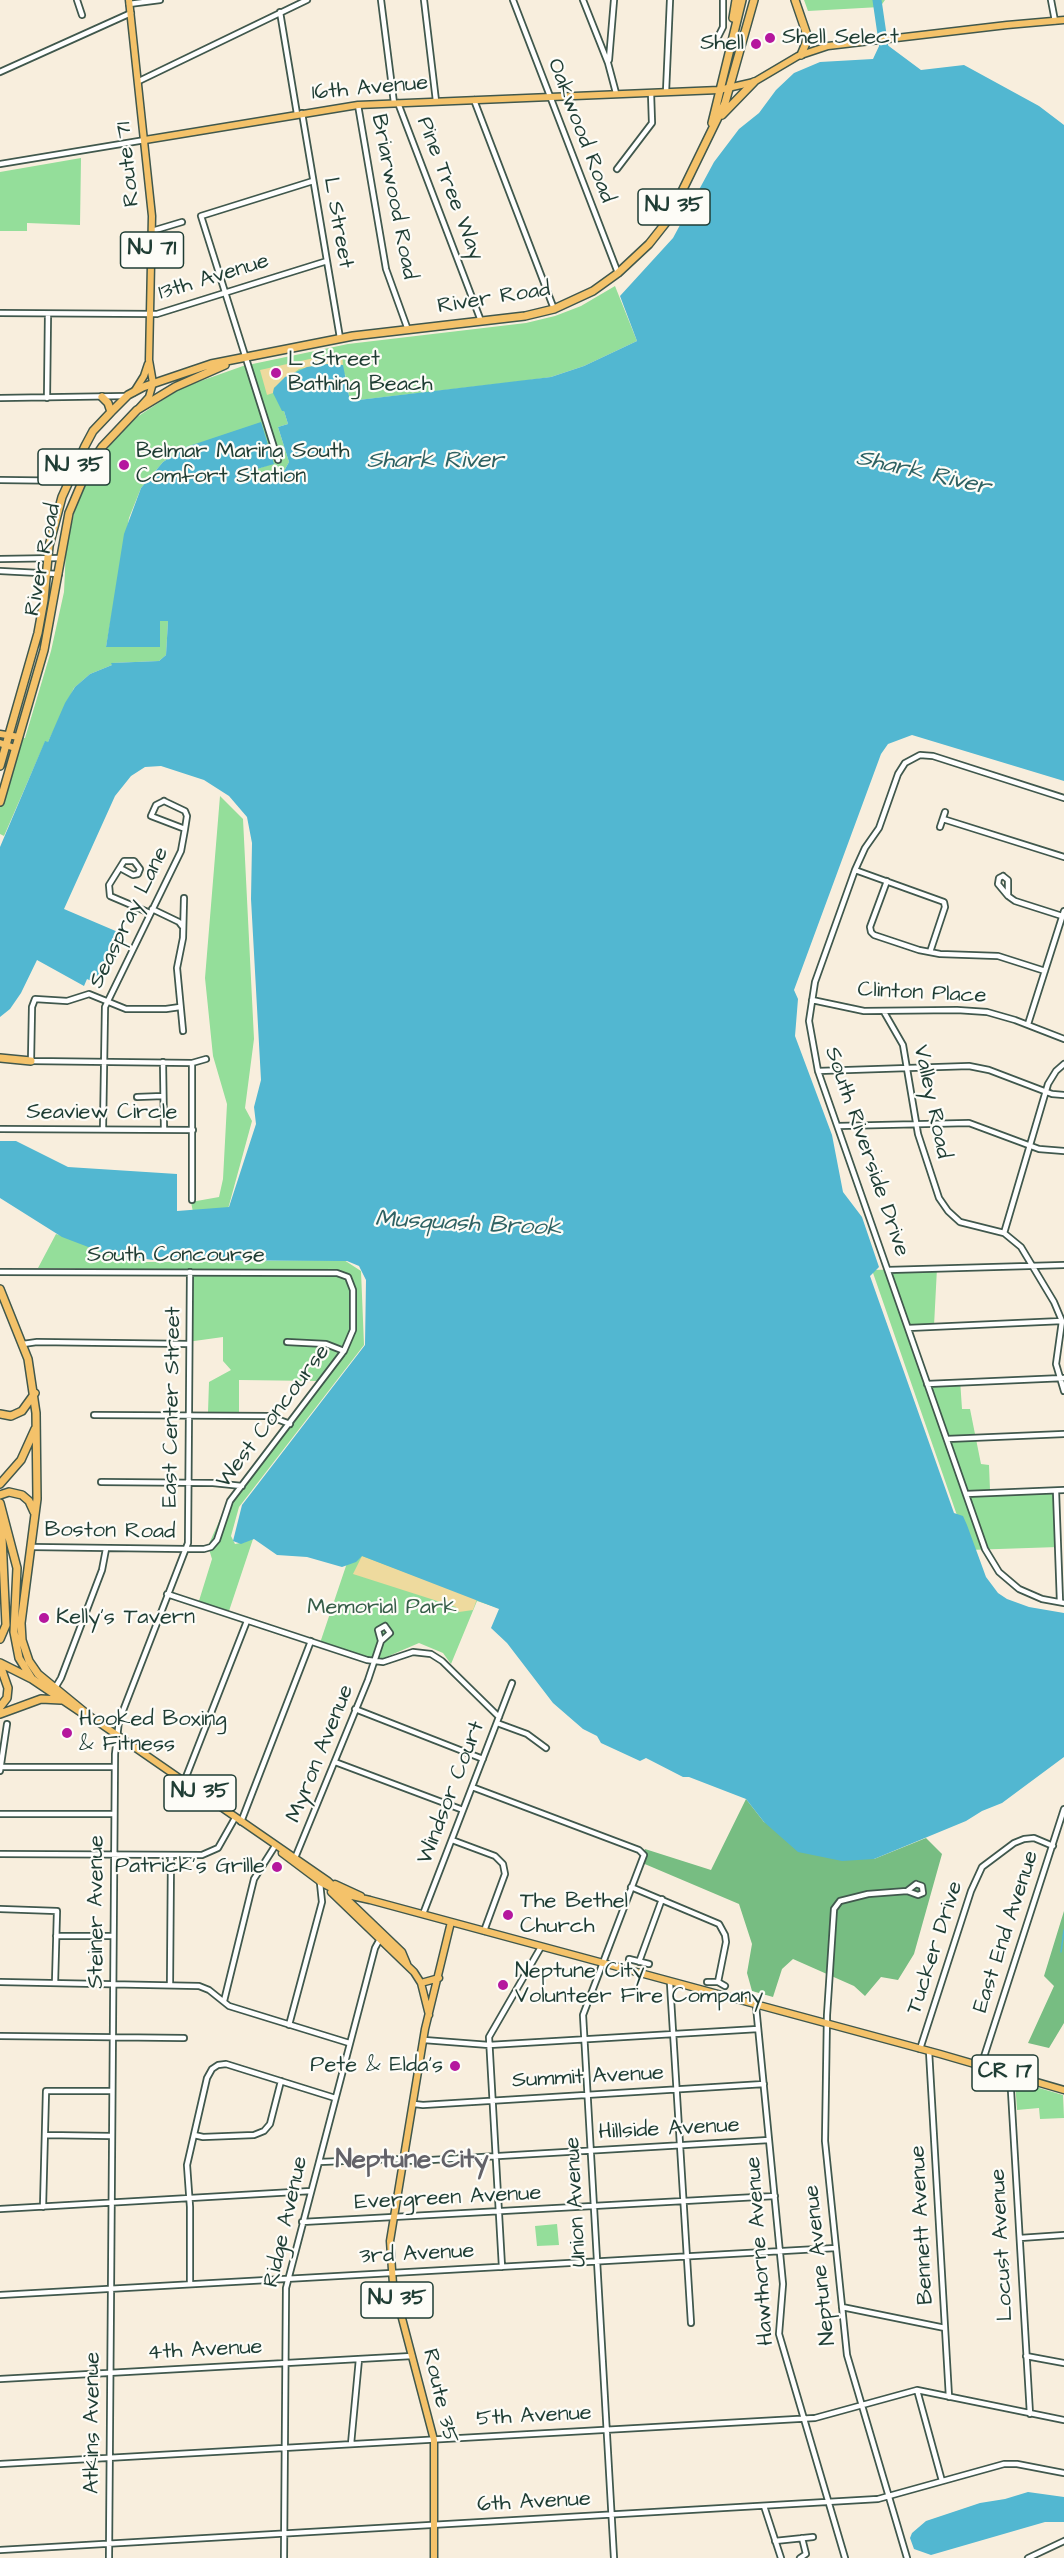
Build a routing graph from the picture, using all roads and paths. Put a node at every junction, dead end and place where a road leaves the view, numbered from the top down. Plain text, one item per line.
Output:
1 (77, 0) edge
2 (160, 0) edge
3 (307, 0) edge
4 (381, 0) edge
5 (424, 0) edge
6 (513, 0) edge
7 (583, 0) edge
8 (614, 0) edge
9 (670, 0) edge
10 (723, 0) edge
11 (736, 0) edge
12 (742, 0) edge
13 (754, 0) edge
14 (795, 0) edge
15 (1051, 0) edge
16 (129, 2) edge
17 (280, 12) junction
18 (130, 13) junction
19 (82, 15) dead end
20 (1064, 20) edge
21 (1055, 21) junction
22 (717, 39) dead end
23 (730, 42) junction
24 (801, 55) junction
25 (608, 63) junction
26 (0, 72) edge
27 (139, 81) junction
28 (750, 83) junction
29 (731, 88) junction
30 (719, 90) junction
31 (666, 92) junction
32 (616, 93) junction
33 (651, 93) junction
34 (549, 97) junction
35 (474, 100) junction
36 (436, 101) junction
37 (396, 103) junction
38 (358, 105) junction
39 (299, 114) junction
40 (711, 129) junction
41 (145, 140) junction
42 (0, 164) edge
43 (618, 169) dead end
44 (313, 181) junction
45 (182, 222) dead end
46 (152, 231) junction
47 (327, 261) junction
48 (618, 273) junction
49 (225, 293) junction
50 (554, 309) junction
51 (0, 313) edge
52 (48, 314) junction
53 (151, 314) junction
54 (481, 321) junction
55 (408, 330) junction
56 (340, 338) junction
57 (245, 358) junction
58 (149, 360) junction
59 (232, 362) junction
60 (153, 383) junction
61 (131, 394) junction
62 (102, 397) junction
63 (0, 398) edge
64 (47, 398) junction
65 (137, 410) junction
66 (111, 412) junction
67 (278, 460) dead end
68 (0, 480) edge
69 (68, 481) junction
70 (82, 481) junction
71 (61, 558) junction
72 (0, 559) edge
73 (48, 559) junction
74 (0, 571) edge
75 (47, 573) junction
76 (59, 574) junction
77 (0, 734) edge
78 (9, 734) junction
79 (19, 737) junction
80 (3, 744) edge
81 (15, 748) junction
82 (0, 766) edge
83 (1064, 798) edge
84 (0, 802) edge
85 (945, 812) dead end
86 (943, 819) junction
87 (940, 827) dead end
88 (185, 829) junction
89 (1064, 857) edge
90 (120, 868) dead end
91 (855, 870) junction
92 (887, 881) junction
93 (1008, 896) dead end
94 (184, 898) dead end
95 (151, 911) junction
96 (1063, 914) edge
97 (182, 926) junction
98 (930, 952) junction
99 (1045, 971) junction
100 (812, 1000) junction
101 (107, 1002) junction
102 (180, 1007) junction
103 (884, 1012) junction
104 (1028, 1024) junction
105 (183, 1031) dead end
106 (1064, 1039) edge
107 (0, 1058) edge
108 (206, 1059) dead end
109 (31, 1061) junction
110 (103, 1062) junction
111 (163, 1062) junction
112 (192, 1063) junction
113 (1064, 1064) edge
114 (908, 1067) junction
115 (818, 1071) junction
116 (1046, 1092) junction
117 (1064, 1095) edge
118 (136, 1096) dead end
119 (163, 1096) junction
120 (916, 1123) junction
121 (838, 1126) junction
122 (0, 1129) edge
123 (103, 1129) junction
124 (164, 1129) junction
125 (193, 1130) junction
126 (1030, 1146) junction
127 (1064, 1151) edge
128 (192, 1200) dead end
129 (1004, 1233) junction
130 (1064, 1265) edge
131 (1032, 1266) junction
132 (888, 1270) junction
133 (0, 1272) edge
134 (190, 1272) junction
135 (350, 1280) joint
136 (0, 1289) edge
137 (0, 1300) edge
138 (8, 1310) junction
139 (1062, 1321) junction
140 (908, 1328) junction
141 (286, 1342) dead end
142 (23, 1344) junction
143 (189, 1344) junction
144 (344, 1351) junction
145 (1062, 1378) edge
146 (927, 1384) junction
147 (1064, 1391) edge
148 (35, 1392) junction
149 (0, 1414) edge
150 (94, 1415) dead end
151 (189, 1415) junction
152 (290, 1424) junction
153 (37, 1426) junction
154 (1064, 1434) edge
155 (947, 1439) junction
156 (100, 1482) dead end
157 (189, 1482) junction
158 (0, 1484) edge
159 (242, 1486) junction
160 (1064, 1490) edge
161 (1056, 1491) junction
162 (966, 1494) junction
163 (0, 1495) edge
164 (0, 1505) edge
165 (35, 1514) junction
166 (32, 1546) junction
167 (1061, 1546) edge
168 (106, 1549) junction
169 (186, 1550) junction
170 (167, 1594) junction
171 (0, 1597) edge
172 (1062, 1602) edge
173 (5, 1612) junction
174 (247, 1621) junction
175 (0, 1639) edge
176 (311, 1641) junction
177 (381, 1641) dead end
178 (375, 1661) junction
179 (0, 1664) edge
180 (32, 1679) junction
181 (512, 1683) dead end
182 (55, 1688) junction
183 (62, 1700) junction
184 (0, 1707) edge
185 (355, 1709) junction
186 (0, 1714) edge
187 (88, 1715) junction
188 (499, 1717) junction
189 (497, 1723) junction
190 (7, 1724) dead end
191 (116, 1734) junction
192 (546, 1748) dead end
193 (483, 1758) junction
194 (335, 1762) junction
195 (114, 1767) junction
196 (0, 1769) edge
197 (184, 1782) junction
198 (472, 1787) junction
199 (1064, 1809) edge
200 (463, 1810) junction
201 (0, 1814) edge
202 (114, 1814) junction
203 (238, 1820) junction
204 (452, 1840) junction
205 (276, 1846) junction
206 (1053, 1846) junction
207 (0, 1854) edge
208 (114, 1855) junction
209 (171, 1855) junction
210 (295, 1858) junction
211 (324, 1882) junction
212 (631, 1887) junction
213 (907, 1891) dead end
214 (343, 1894) junction
215 (335, 1895) junction
216 (662, 1899) junction
217 (370, 1900) junction
218 (322, 1902) junction
219 (0, 1909) edge
220 (423, 1914) junction
221 (451, 1922) junction
222 (484, 1931) junction
223 (56, 1936) junction
224 (113, 1936) junction
225 (380, 1939) junction
226 (541, 1947) junction
227 (723, 1954) junction
228 (731, 1956) dead end
229 (629, 1959) dead end
230 (639, 1962) junction
231 (407, 1964) junction
232 (602, 1964) junction
233 (649, 1964) dead end
234 (439, 1978) junction
235 (0, 1982) edge
236 (707, 1982) dead end
237 (717, 1982) junction
238 (55, 1983) junction
239 (113, 1983) junction
240 (421, 1983) junction
241 (670, 1983) junction
242 (170, 1984) junction
243 (726, 1986) dead end
244 (224, 2001) junction
245 (756, 2006) junction
246 (429, 2015) junction
247 (289, 2025) junction
248 (827, 2025) junction
249 (758, 2029) junction
250 (673, 2034) junction
251 (0, 2036) edge
252 (112, 2037) junction
253 (184, 2038) dead end
254 (584, 2039) junction
255 (424, 2040) junction
256 (349, 2043) junction
257 (489, 2045) junction
258 (920, 2049) junction
259 (929, 2051) junction
260 (981, 2066) junction
261 (1010, 2074) junction
262 (281, 2081) junction
263 (764, 2084) junction
264 (676, 2090) junction
265 (1064, 2090) edge
266 (112, 2091) junction
267 (587, 2095) junction
268 (335, 2097) junction
269 (492, 2100) junction
270 (414, 2104) junction
271 (45, 2135) junction
272 (194, 2135) junction
273 (111, 2136) junction
274 (769, 2140) junction
275 (680, 2146) junction
276 (590, 2151) junction
277 (495, 2156) junction
278 (404, 2160) junction
279 (319, 2162) junction
280 (311, 2191) junction
281 (775, 2196) junction
282 (189, 2198) junction
283 (683, 2201) junction
284 (111, 2202) junction
285 (44, 2207) junction
286 (593, 2207) junction
287 (0, 2209) edge
288 (498, 2212) junction
289 (394, 2218) junction
290 (302, 2222) junction
291 (1064, 2235) edge
292 (1020, 2238) junction
293 (836, 2248) junction
294 (780, 2251) junction
295 (687, 2257) junction
296 (597, 2262) junction
297 (502, 2267) junction
298 (392, 2273) junction
299 (288, 2279) junction
300 (190, 2284) junction
301 (110, 2289) junction
302 (0, 2295) edge
303 (842, 2307) junction
304 (692, 2323) dead end
305 (945, 2328) junction
306 (1026, 2355) junction
307 (412, 2356) junction
308 (359, 2359) junction
309 (285, 2363) junction
310 (1064, 2363) edge
311 (110, 2373) junction
312 (0, 2379) edge
313 (917, 2390) junction
314 (949, 2397) junction
315 (861, 2404) junction
316 (1030, 2414) junction
317 (803, 2418) junction
318 (1064, 2420) edge
319 (607, 2430) junction
320 (434, 2440) junction
321 (351, 2444) junction
322 (285, 2448) junction
323 (110, 2458) junction
324 (0, 2464) edge
325 (1064, 2473) edge
326 (942, 2481) junction
327 (888, 2496) junction
328 (828, 2502) junction
329 (764, 2505) junction
330 (611, 2515) junction
331 (434, 2525) junction
332 (284, 2534) junction
333 (813, 2537) dead end
334 (802, 2538) junction
335 (775, 2541) junction
336 (1064, 2541) edge
337 (109, 2544) junction
338 (0, 2550) edge
339 (109, 2558) edge
340 (284, 2558) edge
341 (434, 2558) edge
342 (614, 2558) edge
343 (781, 2558) edge
344 (800, 2558) edge
345 (845, 2558) edge
346 (907, 2558) edge
347 (1028, 2558) edge

1 - 19 street
2 - 16 street
3 - 17 street
4 - 37 street, Pine Tree Way
5 - 36 street
6 - 34 street, Oakwood Road
7 - 25 street
8 - 25 street
9 - 31 street
10 - 22 street
11 - 23 highway
12 - 23 highway, River Road / NJ 35
13 - 29 highway, River Road / NJ 35
14 - 24 highway
15 - 21 street
16 - 18 main road, Route 71 / NJ 71
17 - 27 street
17 - 39 street, L Street
18 - 26 street
18 - 27 main road, Route 71 / NJ 71
20 - 21 main road, 16th Avenue
21 - 24 main road, 16th Avenue
23 - 30 highway, River Road / NJ 35
24 - 28 main road, 16th Avenue
25 - 32 street
27 - 41 main road, Route 71 / NJ 71
28 - 29 main road, 16th Avenue
28 - 40 highway
29 - 30 main road, 16th Avenue
29 - 40 highway, River Road / NJ 35
30 - 31 main road, 16th Avenue
30 - 40 highway, River Road / NJ 35
31 - 33 main road, 16th Avenue
32 - 33 main road, 16th Avenue
32 - 34 main road, 16th Avenue
33 - 43 street
34 - 35 main road, 16th Avenue
34 - 48 street, Oakwood Road
35 - 36 main road, 16th Avenue
35 - 50 street
36 - 37 main road, 16th Avenue
37 - 38 main road, 16th Avenue
37 - 54 street, Pine Tree Way
38 - 39 main road, 16th Avenue
38 - 55 street, Briarwood Road
39 - 41 main road, 16th Avenue
39 - 44 street, L Street
40 - 48 highway, River Road / NJ 35
41 - 42 street, 16th Avenue
41 - 46 main road, Route 71 / NJ 71
44 - 47 street, L Street
44 - 49 street
45 - 46 street
46 - 53 main road, Route 71 / NJ 71
47 - 49 street, 13th Avenue
47 - 56 street, L Street
48 - 50 highway, River Road / NJ 35
49 - 53 street, 13th Avenue
49 - 57 street
50 - 54 highway, River Road / NJ 35
51 - 52 street, 13th Avenue
52 - 53 street, 13th Avenue
52 - 64 street
53 - 58 main road, Route 71 / NJ 71
54 - 55 highway, River Road / NJ 35
55 - 56 highway, River Road / NJ 35
56 - 57 highway, River Road / NJ 35
57 - 59 highway, River Road / NJ 35
57 - 67 street
58 - 60 main road, NJ 71
58 - 61 main road, NJ 71
59 - 60 highway, River Road / NJ 35
59 - 65 highway, River Road / NJ 35
60 - 61 highway, River Road / NJ 35
60 - 65 main road
61 - 62 street
61 - 66 highway, River Road / NJ 35
62 - 64 street
62 - 66 highway
63 - 64 street
65 - 70 highway, River Road / NJ 35
66 - 69 highway, River Road / NJ 35
68 - 69 street
69 - 70 street
69 - 73 highway, River Road / NJ 35
70 - 71 highway, River Road / NJ 35
71 - 73 street
71 - 76 highway, River Road / NJ 35
72 - 73 street
73 - 75 highway, River Road / NJ 35
74 - 75 street
75 - 76 street
75 - 78 highway, River Road / NJ 35
76 - 79 highway, River Road / NJ 35
77 - 78 main road
78 - 79 main road
78 - 80 highway, River Road / NJ 35
79 - 81 highway, River Road / NJ 35
80 - 81 main road
80 - 82 highway, River Road / NJ 35
81 - 84 highway, River Road / NJ 35
83 - 91 street, South Riverside Drive
85 - 86 street
86 - 87 street
86 - 89 street
88 - 88 street
88 - 95 street, Seaspray Lane
90 - 95 street
91 - 92 street
91 - 100 street, South Riverside Drive
92 - 98 street
92 - 98 street
93 - 96 street
94 - 97 street
95 - 97 street
95 - 101 street, Seaspray Lane
96 - 99 street
97 - 102 street
98 - 99 street
99 - 104 street
100 - 103 street, Clinton Place
100 - 115 street, South Riverside Drive
101 - 102 street
101 - 109 street
101 - 110 street, Seaspray Lane
102 - 105 street
103 - 104 street, Clinton Place
103 - 114 street, Valley Road
104 - 106 street, Clinton Place
107 - 109 highway
108 - 112 street
109 - 110 street
110 - 111 street
110 - 123 street, Seaspray Lane
111 - 112 street
111 - 119 street
112 - 125 street, Seaview Circle
113 - 116 street
114 - 115 street
114 - 116 street
114 - 120 street, Valley Road
115 - 121 street, South Riverside Drive
116 - 117 street
116 - 126 street
118 - 119 street
119 - 124 street
120 - 121 street
120 - 126 street
120 - 129 street, Valley Road
121 - 132 street, South Riverside Drive
122 - 123 street, Seaview Circle
123 - 124 street, Seaview Circle
124 - 125 street, Seaview Circle
125 - 128 street
126 - 127 street
126 - 129 street
129 - 131 street
130 - 131 street
131 - 132 street
131 - 139 street
132 - 140 street, South Riverside Drive
133 - 134 street, South Concourse
134 - 135 street, South Concourse
134 - 143 street, East Center Street
135 - 144 street, West Concourse
136 - 138 highway, NJ 35
137 - 138 highway
138 - 142 highway, NJ 35
139 - 140 street
139 - 145 street
140 - 146 street, South Riverside Drive
141 - 144 street
142 - 143 street
142 - 148 highway, NJ 35
143 - 151 street, East Center Street
144 - 152 street, West Concourse
145 - 146 street
145 - 147 street
146 - 155 street, South Riverside Drive
148 - 149 highway
148 - 153 highway, NJ 35
150 - 151 street
151 - 152 street
151 - 157 street, East Center Street
152 - 159 street, West Concourse
153 - 158 highway
153 - 165 highway, NJ 35
154 - 155 street
155 - 162 street, South Riverside Drive
156 - 157 street
157 - 159 street
157 - 169 street, East Center Street
159 - 169 street, West Concourse
160 - 161 street
161 - 162 street
161 - 167 street
162 - 172 street, South Riverside Drive
163 - 165 highway
164 - 173 highway
164 - 180 highway, NJ 35
165 - 166 highway, NJ 35
166 - 168 street, Boston Road
166 - 182 highway, NJ 35
167 - 172 street
168 - 169 street, Boston Road
168 - 182 street
169 - 170 street, Steiner Avenue
170 - 174 street
170 - 191 street, Steiner Avenue
171 - 173 highway
173 - 175 highway
174 - 176 street
174 - 197 street
176 - 178 street
176 - 203 street
177 - 178 street, Myron Avenue
178 - 185 street, Myron Avenue
178 - 188 street
179 - 180 highway
179 - 184 highway
180 - 183 highway, NJ 35
181 - 188 street, Windsor Court
182 - 187 highway, NJ 35
183 - 186 highway
183 - 187 highway, NJ 35
185 - 193 street
185 - 194 street, Myron Avenue
187 - 191 main road, NJ 35
188 - 189 street, Windsor Court
189 - 192 street
189 - 193 street, Windsor Court
190 - 196 street
191 - 195 street, Steiner Avenue
191 - 197 main road, NJ 35
193 - 198 street, Windsor Court
194 - 200 street
194 - 210 street, Myron Avenue
195 - 196 street
195 - 202 street, Steiner Avenue
197 - 203 main road, NJ 35
198 - 200 street, Windsor Court
198 - 212 street, Union Avenue
199 - 206 street, East End Avenue / CR 17
200 - 204 street, Windsor Court
201 - 202 street
202 - 208 street, Steiner Avenue
203 - 205 main road, NJ 35
203 - 209 street
204 - 220 street, Windsor Court
204 - 222 street
205 - 210 main road, NJ 35
205 - 211 main road, NJ 35
205 - 244 street
206 - 258 street, Tucker Drive
206 - 260 street, East End Avenue / CR 17
207 - 208 street
208 - 209 street
208 - 224 street, Steiner Avenue
209 - 242 street
210 - 211 main road, NJ 35
211 - 214 main road, CR 17
211 - 215 main road, NJ 35
211 - 217 main road, CR 17
211 - 218 street
212 - 216 street
212 - 232 street, Union Avenue
213 - 248 street, Neptune Avenue
214 - 217 main road, CR 17
214 - 231 main road, NJ 35
215 - 218 street
215 - 225 main road, NJ 35
216 - 227 street
216 - 230 street
217 - 220 main road, CR 17
218 - 247 street
219 - 223 street
220 - 221 main road, CR 17
221 - 222 main road, CR 17
221 - 234 main road
222 - 226 main road, CR 17
223 - 224 street
223 - 238 street
224 - 239 street, Steiner Avenue
225 - 231 main road, NJ 35
225 - 256 street, Ridge Avenue
226 - 232 main road, CR 17
226 - 257 street
227 - 228 street
227 - 237 street
229 - 230 street
230 - 233 street
231 - 240 main road, Route 35 / NJ 35
232 - 241 main road, CR 17
232 - 254 street, Union Avenue
234 - 240 main road
234 - 246 main road
235 - 238 street
236 - 237 street
237 - 243 street
238 - 239 street
239 - 242 street
239 - 252 street, Steiner Avenue
240 - 246 main road, Route 35 / NJ 35
241 - 245 main road, CR 17
241 - 250 street
242 - 244 street
244 - 247 street
245 - 248 main road, CR 17
245 - 249 street, Hawthorne Avenue
246 - 255 main road, Route 35 / NJ 35
247 - 256 street
248 - 258 main road, CR 17
248 - 293 street, Neptune Avenue
249 - 250 street
249 - 263 street, Hawthorne Avenue
250 - 254 street
250 - 264 street
251 - 252 street
252 - 253 street
252 - 266 street, Steiner Avenue
254 - 257 street
254 - 267 street, Union Avenue
255 - 257 street
255 - 270 main road, Route 35 / NJ 35
256 - 268 street, Ridge Avenue
257 - 269 street
258 - 259 main road, CR 17
259 - 260 main road, CR 17
259 - 305 street, Bennett Avenue
260 - 261 main road, CR 17
261 - 265 main road, CR 17
261 - 292 street, Locust Avenue
262 - 268 street
262 - 272 street
262 - 272 street
263 - 264 street, Summit Avenue
263 - 274 street, Hawthorne Avenue
264 - 267 street, Summit Avenue
264 - 275 street
266 - 271 street
266 - 273 street, Steiner Avenue
267 - 269 street, Summit Avenue
267 - 276 street, Union Avenue
268 - 279 street, Ridge Avenue
269 - 270 street, Summit Avenue
269 - 277 street
270 - 278 main road, Route 35 / NJ 35
271 - 273 street
271 - 285 street
272 - 282 street
273 - 284 street, Steiner Avenue
274 - 275 street, Hillside Avenue
274 - 281 street, Hawthorne Avenue
275 - 276 street, Hillside Avenue
275 - 283 street
276 - 277 street, Hillside Avenue
276 - 286 street, Union Avenue
277 - 278 street, Hillside Avenue
277 - 288 street
278 - 279 street, Hillside Avenue
278 - 289 main road, Route 35 / NJ 35
279 - 280 street, Ridge Avenue
280 - 282 street
280 - 290 street, Ridge Avenue
281 - 283 street, Evergreen Avenue
281 - 294 street, Hawthorne Avenue
282 - 284 street
282 - 300 street
283 - 286 street, Evergreen Avenue
283 - 295 street
284 - 285 street
284 - 301 street, Steiner Avenue
285 - 287 street
286 - 288 street, Evergreen Avenue
286 - 296 street, Union Avenue
288 - 289 street, Evergreen Avenue
288 - 297 street
289 - 290 street, Evergreen Avenue
289 - 298 main road, Route 35 / NJ 35
290 - 299 street, Ridge Avenue
291 - 292 street
292 - 306 street, Locust Avenue
293 - 294 street, 3rd Avenue
293 - 303 street, Neptune Avenue
294 - 295 street, 3rd Avenue
294 - 317 street, Hawthorne Avenue
295 - 296 street, 3rd Avenue
295 - 304 street
296 - 297 street, 3rd Avenue
296 - 319 street, Union Avenue
297 - 298 street, 3rd Avenue
298 - 299 street, 3rd Avenue
298 - 307 main road, Route 35 / NJ 35
299 - 300 street, 3rd Avenue
299 - 309 street, Ridge Avenue
300 - 301 street, 3rd Avenue
301 - 302 street, 3rd Avenue
301 - 311 street, Atkins Avenue
303 - 305 street
303 - 315 street, Neptune Avenue
305 - 314 street, Bennett Avenue
306 - 310 street
306 - 316 street, Locust Avenue
307 - 308 street, 4th Avenue
307 - 320 main road, Route 35 / NJ 35
308 - 309 street, 4th Avenue
308 - 321 street
309 - 311 street, 4th Avenue
309 - 322 street, Ridge Avenue
311 - 312 street, 4th Avenue
311 - 323 street, Atkins Avenue
313 - 314 street, 5th Avenue
313 - 315 street, 5th Avenue
313 - 326 street
314 - 316 street, 5th Avenue
315 - 317 street, 5th Avenue
315 - 327 street, Neptune Avenue
316 - 318 street, 5th Avenue
317 - 319 street, 5th Avenue
317 - 328 street, Hawthorne Avenue
319 - 320 street, 5th Avenue
319 - 330 street, Union Avenue
320 - 321 street, 5th Avenue
320 - 331 main road, Route 35 / NJ 35
321 - 322 street, 5th Avenue
322 - 323 street, 5th Avenue
322 - 332 street, Ridge Avenue
323 - 324 street, 5th Avenue
323 - 337 street, Atkins Avenue
325 - 326 street, 6th Avenue
326 - 327 street, 6th Avenue
327 - 328 street, 6th Avenue
327 - 346 street, Neptune Avenue
328 - 329 street, 6th Avenue
328 - 345 street, Hawthorne Avenue
329 - 330 street, 6th Avenue
329 - 335 street
330 - 331 street, 6th Avenue
330 - 342 street, Union Avenue
331 - 332 street, 6th Avenue
331 - 341 main road, Route 35 / NJ 35
332 - 337 street, 6th Avenue
332 - 340 street, Ridge Avenue
333 - 334 street
334 - 335 street
334 - 344 street
335 - 343 street
336 - 347 street
337 - 338 street, 6th Avenue
337 - 339 street, Atkins Avenue

